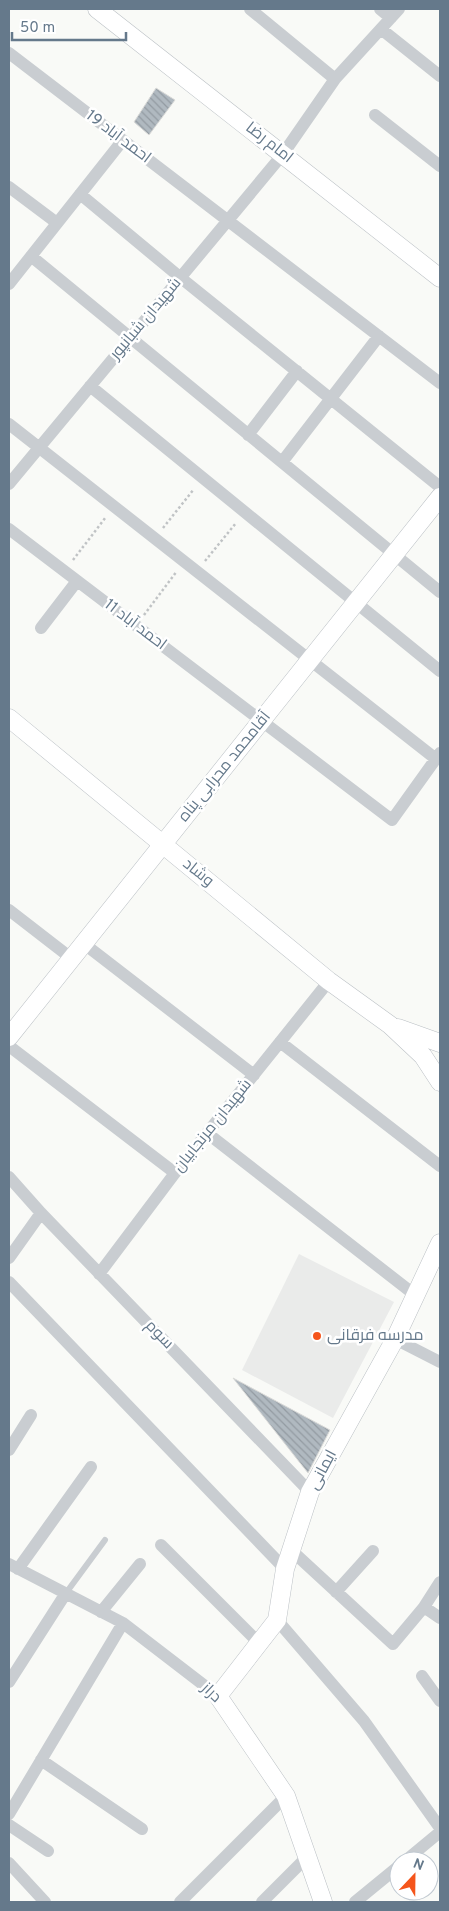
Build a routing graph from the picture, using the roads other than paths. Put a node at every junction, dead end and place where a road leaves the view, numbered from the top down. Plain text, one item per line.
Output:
1 (97, 9) edge
2 (251, 9) edge
3 (380, 9) edge
4 (395, 13) edge
5 (381, 29) junction
6 (9, 53) edge
7 (440, 76) edge
8 (335, 80) junction
9 (375, 115) dead end
10 (122, 140) junction
11 (283, 154) junction
12 (440, 166) edge
13 (9, 186) edge
14 (80, 194) junction
15 (228, 221) junction
16 (57, 223) junction
17 (31, 256) junction
18 (180, 278) junction
19 (440, 278) edge
20 (9, 282) edge
21 (379, 336) junction
22 (131, 338) junction
23 (297, 372) junction
24 (440, 383) edge
25 (90, 386) junction
26 (331, 399) junction
27 (9, 424) edge
28 (248, 435) junction
29 (39, 447) junction
30 (282, 462) junction
31 (9, 484) edge
32 (440, 487) edge
33 (438, 506) edge
34 (9, 529) edge
35 (394, 555) junction
36 (77, 580) junction
37 (440, 592) edge
38 (356, 602) junction
39 (41, 628) dead end
40 (310, 659) junction
41 (440, 671) edge
42 (9, 718) edge
43 (261, 721) junction
44 (438, 756) edge
45 (162, 844) junction
46 (9, 910) edge
47 (83, 943) junction
48 (71, 958) junction
49 (329, 981) junction
50 (390, 1025) junction
51 (9, 1036) edge
52 (280, 1042) junction
53 (440, 1043) edge
54 (9, 1046) edge
55 (254, 1075) junction
56 (440, 1082) edge
57 (207, 1133) junction
58 (440, 1166) edge
59 (175, 1173) junction
60 (9, 1177) edge
61 (41, 1213) junction
62 (440, 1243) edge
63 (9, 1258) edge
64 (100, 1274) junction
65 (9, 1282) edge
66 (415, 1295) junction
67 (395, 1339) junction
68 (440, 1362) edge
69 (31, 1415) dead end
70 (9, 1450) edge
71 (91, 1468) dead end
72 (310, 1492) junction
73 (105, 1540) dead end
74 (161, 1545) dead end
75 (292, 1550) junction
76 (373, 1550) dead end
77 (140, 1564) dead end
78 (13, 1566) edge
79 (285, 1569) junction
80 (440, 1582) edge
81 (336, 1592) junction
82 (66, 1594) junction
83 (424, 1606) junction
84 (101, 1612) junction
85 (440, 1618) edge
86 (277, 1620) junction
87 (123, 1623) junction
88 (259, 1643) junction
89 (422, 1676) dead end
90 (9, 1682) edge
91 (218, 1696) junction
92 (440, 1701) edge
93 (41, 1760) junction
94 (286, 1796) junction
95 (9, 1814) edge
96 (9, 1825) edge
97 (440, 1828) edge
98 (142, 1830) dead end
99 (440, 1832) edge
100 (48, 1851) dead end
101 (417, 1851) edge
102 (307, 1857) junction
103 (9, 1862) edge
104 (389, 1874) edge
105 (45, 1902) edge
106 (180, 1902) edge
107 (262, 1902) edge
108 (323, 1902) edge
109 (355, 1902) edge

1 - 11 street, امام رضا
2 - 8 street
3 - 4 street
4 - 5 street, شهیدان شبانپور
5 - 7 street
5 - 8 street, شهیدان شبانپور
6 - 10 street, احمد آباد 19
8 - 11 street, شهیدان شبانپور
9 - 12 street
10 - 14 street
10 - 15 street, احمد آباد 19
11 - 15 street, شهیدان شبانپور
11 - 19 street, امام رضا
13 - 16 street
14 - 16 street
14 - 18 street
15 - 18 street, شهیدان شبانپور
15 - 21 street, احمد آباد 19
16 - 17 street
17 - 20 street
17 - 22 street
18 - 22 street, شهیدان شبانپور
18 - 23 street
21 - 24 street, احمد آباد 19
21 - 26 street
22 - 25 street, شهیدان شبانپور
22 - 28 street
23 - 26 street
23 - 28 street
25 - 29 street, شهیدان شبانپور
25 - 38 street
26 - 30 street
26 - 32 street
27 - 29 street
28 - 30 street
29 - 31 street, شهیدان شبانپور
29 - 40 street
30 - 35 street
33 - 35 street, آقامحمد محرابی پناه
34 - 36 street, احمد آباد 11
35 - 37 street
35 - 38 street, آقامحمد محرابی پناه
36 - 39 street
36 - 43 street, احمد آباد 11
38 - 40 street, آقامحمد محرابی پناه
38 - 41 street
40 - 43 street, آقامحمد محرابی پناه
40 - 44 street
42 - 45 street, وشاد
43 - 44 street, احمد آباد 11
43 - 45 street, آقامحمد محرابی پناه
45 - 47 street, آقامحمد محرابی پناه
45 - 49 street, وشاد
46 - 48 street
47 - 48 street, آقامحمد محرابی پناه
47 - 55 street
48 - 51 street, آقامحمد محرابی پناه
49 - 50 street, وشاد
49 - 52 street, شهیدان مرنجابیان
50 - 53 street
50 - 56 street
52 - 55 street, شهیدان مرنجابیان
52 - 58 street
54 - 59 street
55 - 57 street, شهیدان مرنجابیان
57 - 59 street, شهیدان مرنجابیان
57 - 66 street
59 - 64 street, شهیدان مرنجابیان
60 - 61 street, سوم
61 - 63 street
61 - 64 street, سوم
62 - 66 street, ایمانی
64 - 72 street, سوم
65 - 79 street
66 - 67 street, ایمانی
67 - 68 street
67 - 72 street, ایمانی
69 - 70 street
71 - 78 street
72 - 75 street, ایمانی
73 - 82 lane
74 - 88 street
75 - 79 street, ایمانی
75 - 81 street
76 - 81 street
77 - 84 street
78 - 82 street, دراز
79 - 86 street, ایمانی
80 - 83 street
81 - 83 street
82 - 84 street, دراز
82 - 90 street
83 - 85 street
84 - 87 street, دراز
86 - 88 street, ایمانی
86 - 97 street
87 - 91 street, دراز
87 - 93 street
88 - 91 street, ایمانی
89 - 92 street
91 - 94 street, دراز
93 - 95 street
93 - 98 street
94 - 102 street, دراز
94 - 106 street
96 - 100 street
99 - 101 street
102 - 107 street
102 - 108 street, دراز
103 - 105 street
104 - 109 street

